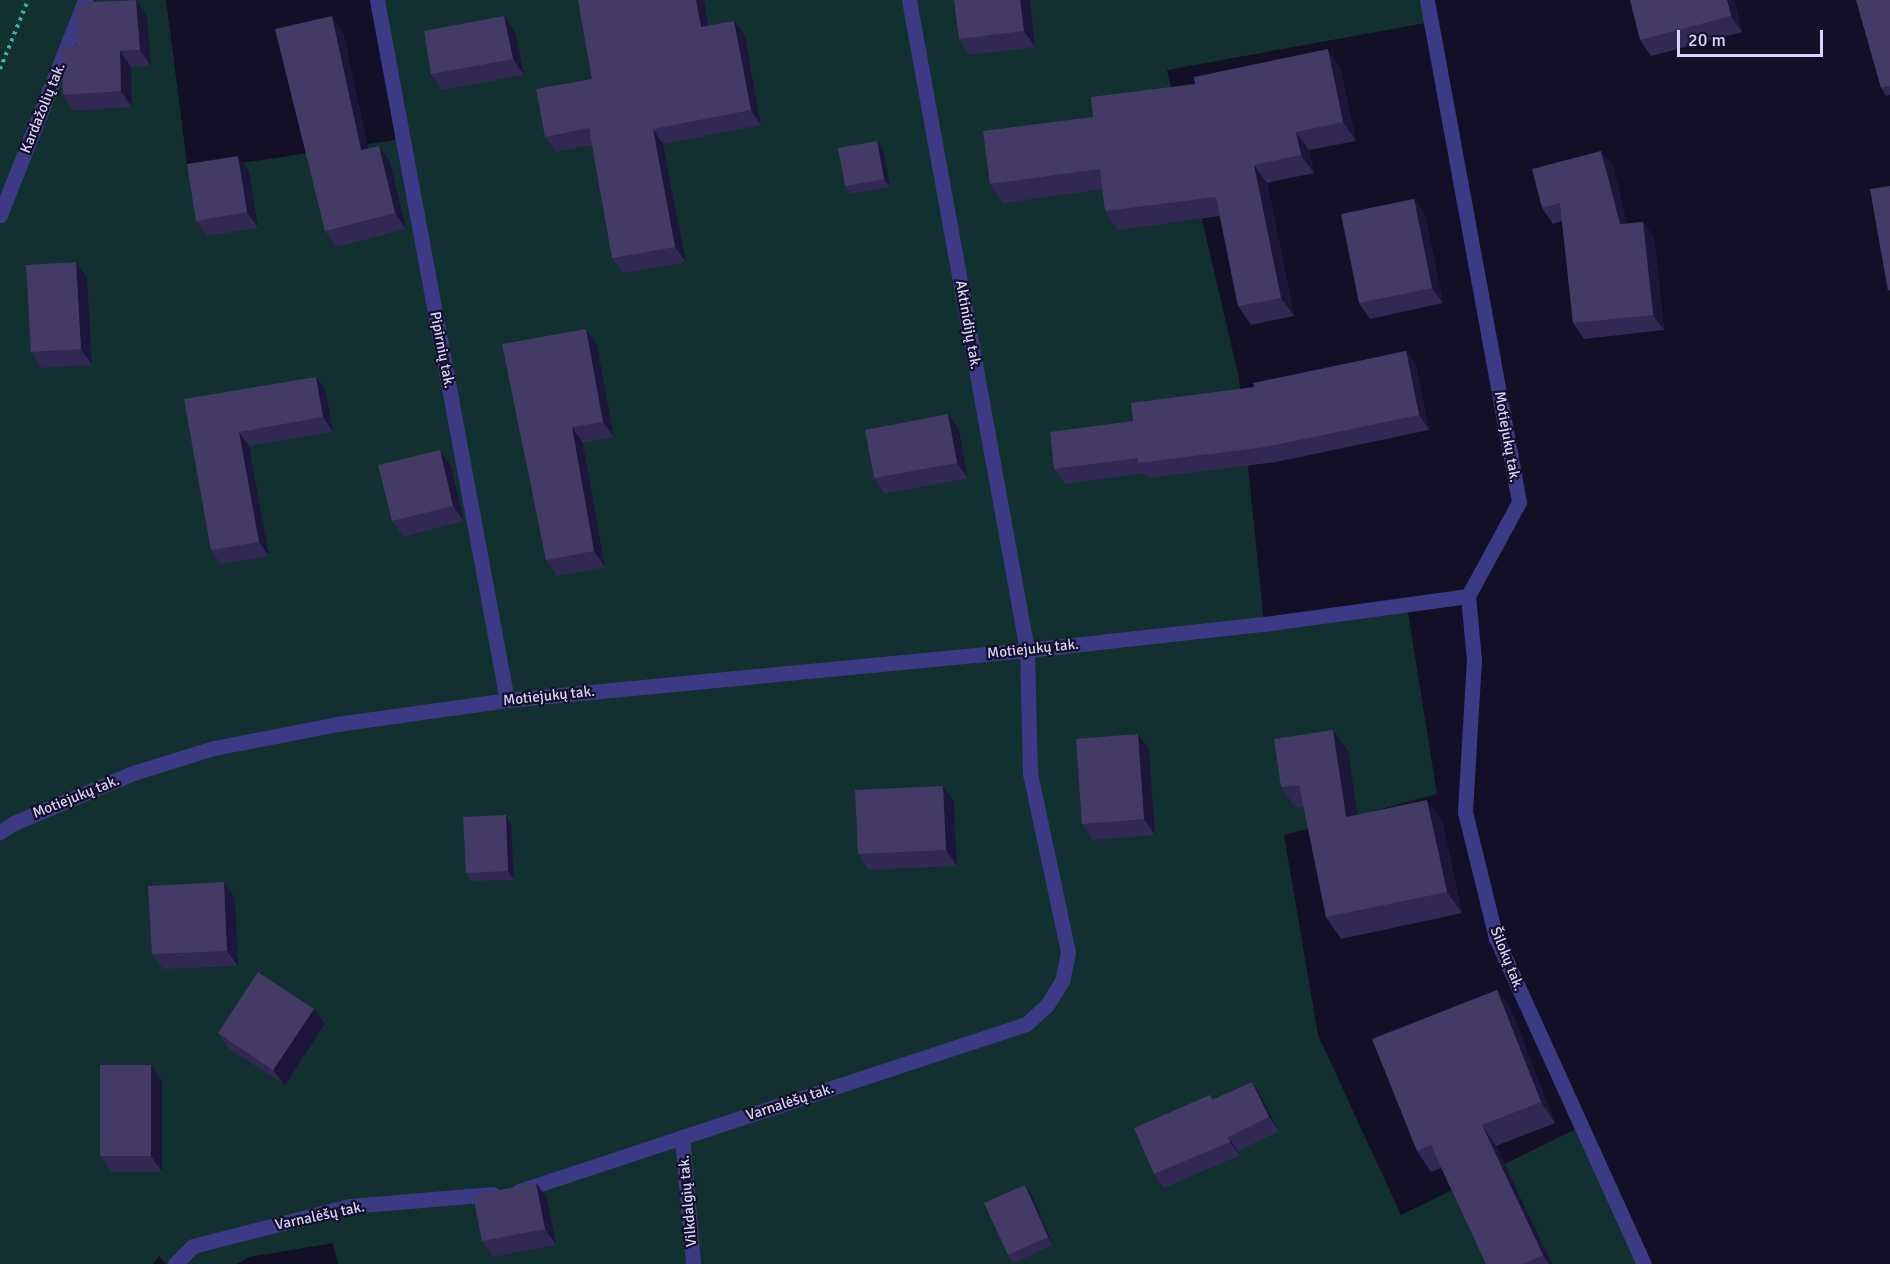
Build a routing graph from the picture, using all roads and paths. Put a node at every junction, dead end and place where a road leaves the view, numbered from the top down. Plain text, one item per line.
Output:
1 (28, 0) edge
2 (85, 0) edge
3 (376, 0) edge
4 (909, 0) edge
5 (1426, 0) edge
6 (0, 69) edge
7 (0, 215) edge
8 (1468, 596) junction
9 (1027, 650) junction
10 (507, 700) junction
11 (0, 832) edge
12 (682, 1137) junction
13 (175, 1264) edge
14 (693, 1264) edge
15 (1644, 1264) edge

1 - 6 path
2 - 7 street, Kardažolių tak.
3 - 10 street, Pipirnių tak.
4 - 9 street, Aktinidijų tak.
5 - 8 street, Motiejukų tak.
8 - 9 street, Motiejukų tak.
8 - 15 street, Šilokų tak.
9 - 10 street, Motiejukų tak.
9 - 12 street, Varnalėšų tak.
10 - 11 street, Motiejukų tak.
12 - 13 street, Varnalėšų tak.
12 - 14 street, Vilkdalgių tak.

